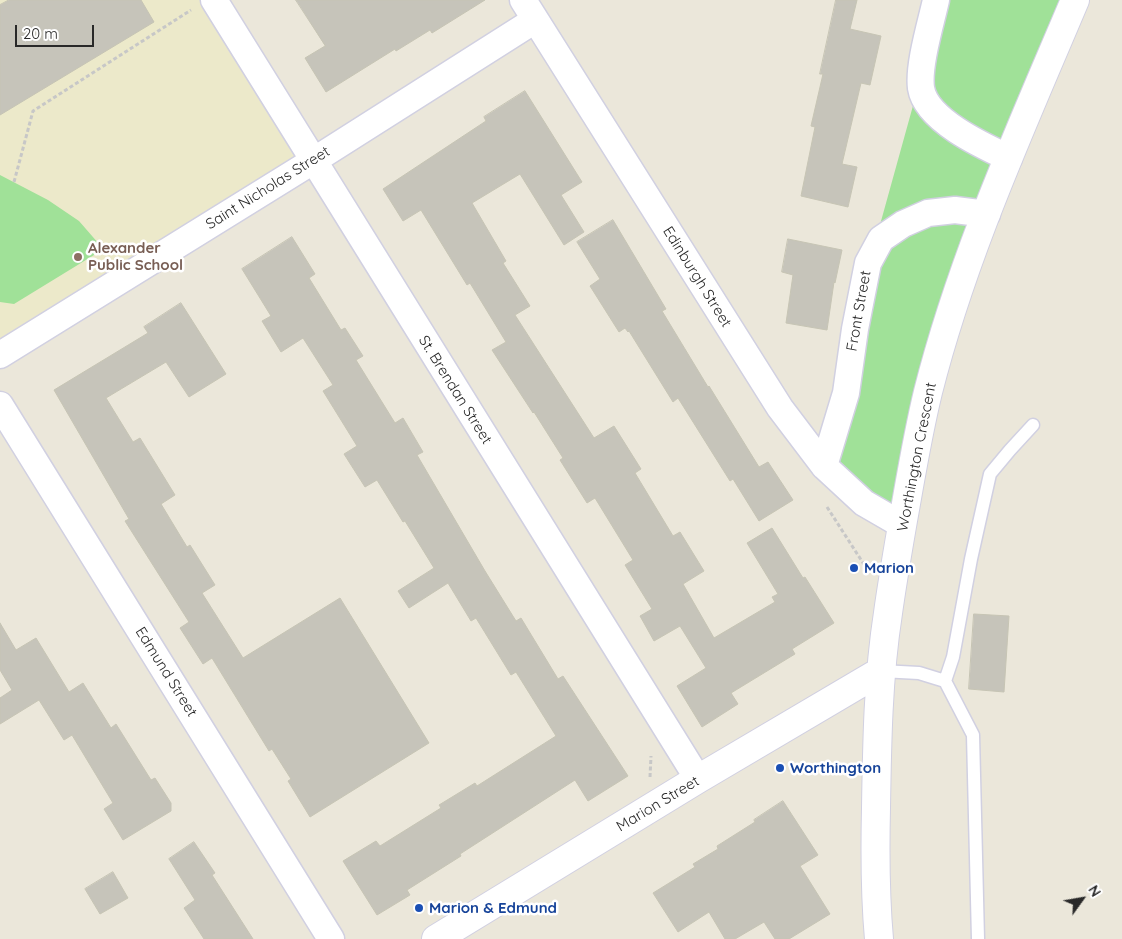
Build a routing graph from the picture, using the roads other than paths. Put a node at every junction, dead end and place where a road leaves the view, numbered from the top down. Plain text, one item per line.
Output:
1 (936, 0) edge
2 (1075, 0) edge
3 (203, 5) edge
4 (529, 10) edge
5 (1009, 158) junction
6 (312, 161) junction
7 (987, 214) junction
8 (0, 355) edge
9 (0, 404) edge
10 (1033, 425) dead end
11 (824, 466) junction
12 (902, 525) junction
13 (881, 671) junction
14 (945, 680) junction
15 (698, 779) junction
16 (332, 939) edge
17 (436, 939) edge
18 (879, 939) edge
19 (978, 939) edge

1 - 5 street
2 - 5 street, Worthington Crescent
3 - 6 street, St. Brendan Street
4 - 6 street, Saint Nicholas Street
4 - 11 street, Edinburgh Street
5 - 7 street, Worthington Crescent
6 - 8 street, Saint Nicholas Street
6 - 15 street, St. Brendan Street
7 - 11 street, Front Street
7 - 12 street, Worthington Crescent
9 - 16 street, Edmund Street
10 - 14 lane
11 - 12 street, Edinburgh Street
12 - 13 street, Worthington Crescent
13 - 14 lane
13 - 15 street, Marion Street
13 - 18 street, Worthington Crescent
14 - 19 lane
15 - 17 street, Marion Street

